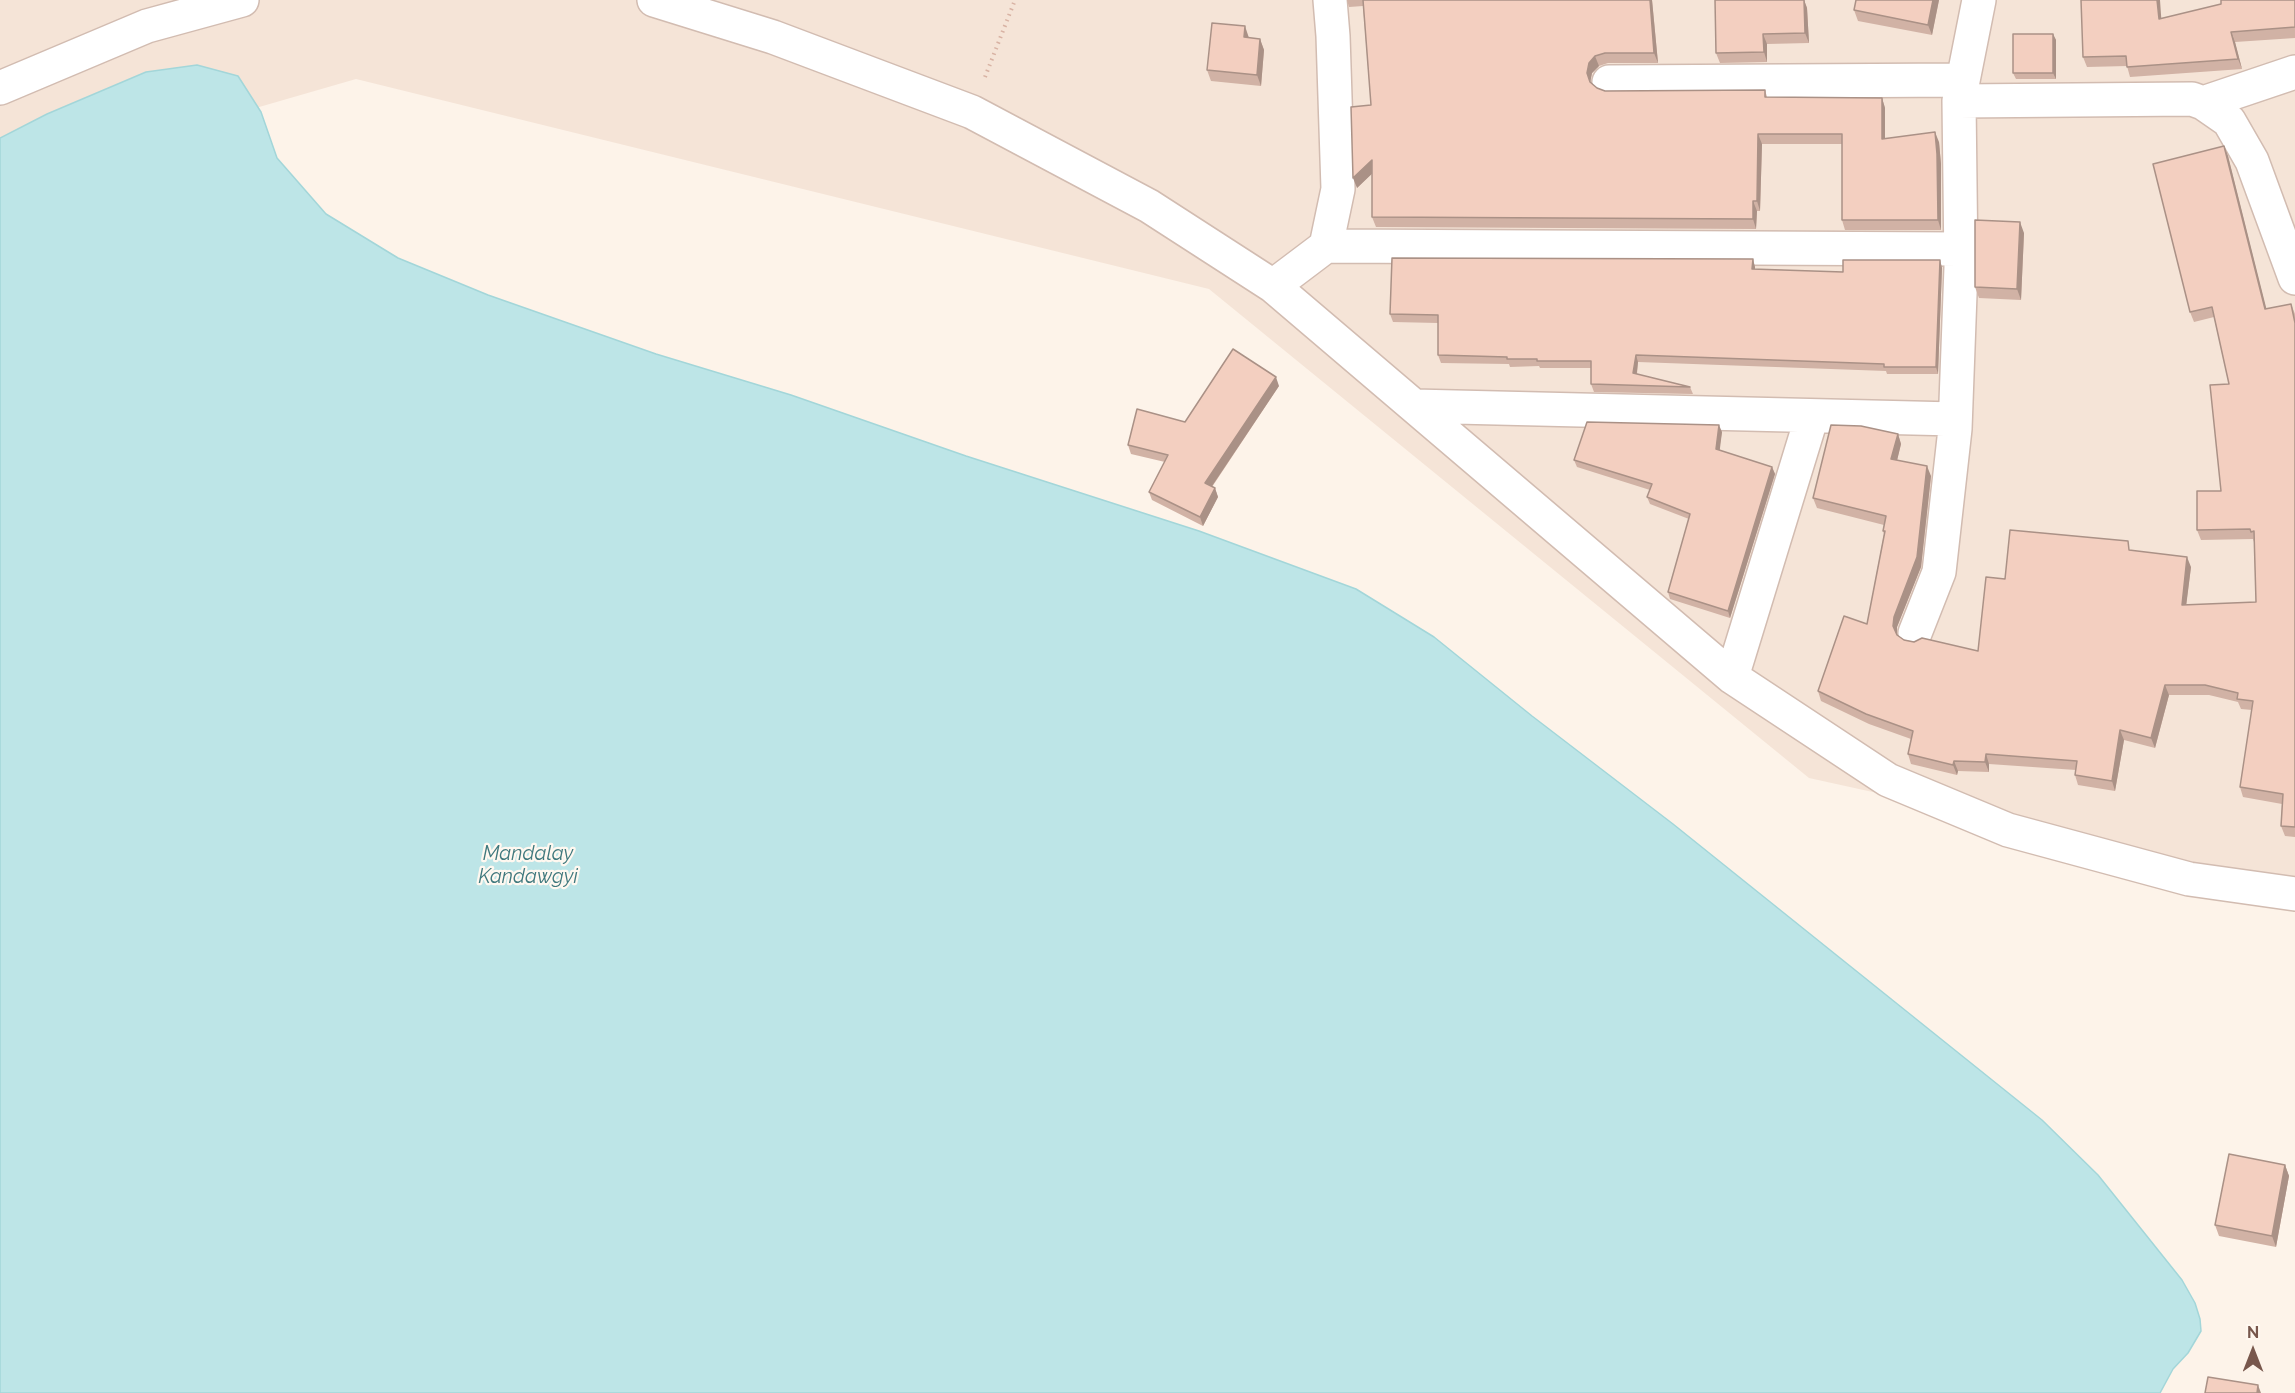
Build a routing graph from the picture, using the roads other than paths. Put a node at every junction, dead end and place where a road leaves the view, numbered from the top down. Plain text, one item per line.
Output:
1 (242, 0) edge
2 (654, 0) edge
3 (1330, 0) edge
4 (1979, 0) edge
5 (2295, 72) edge
6 (1609, 82) dead end
7 (0, 88) edge
8 (1961, 90) junction
9 (2203, 103) junction
10 (1326, 246) junction
11 (1961, 249) junction
12 (2295, 278) edge
13 (1273, 286) junction
14 (1414, 406) junction
15 (1812, 416) junction
16 (1955, 419) junction
17 (1915, 633) dead end
18 (1732, 677) junction
19 (2295, 894) edge

1 - 7 street
2 - 13 street
3 - 10 street
4 - 8 street
5 - 9 street
6 - 8 street
8 - 9 street
8 - 11 street
9 - 12 street
10 - 11 street
10 - 13 street
11 - 16 street
13 - 14 street
14 - 15 street
14 - 18 street
15 - 16 street
15 - 18 street
16 - 17 street
18 - 19 street

